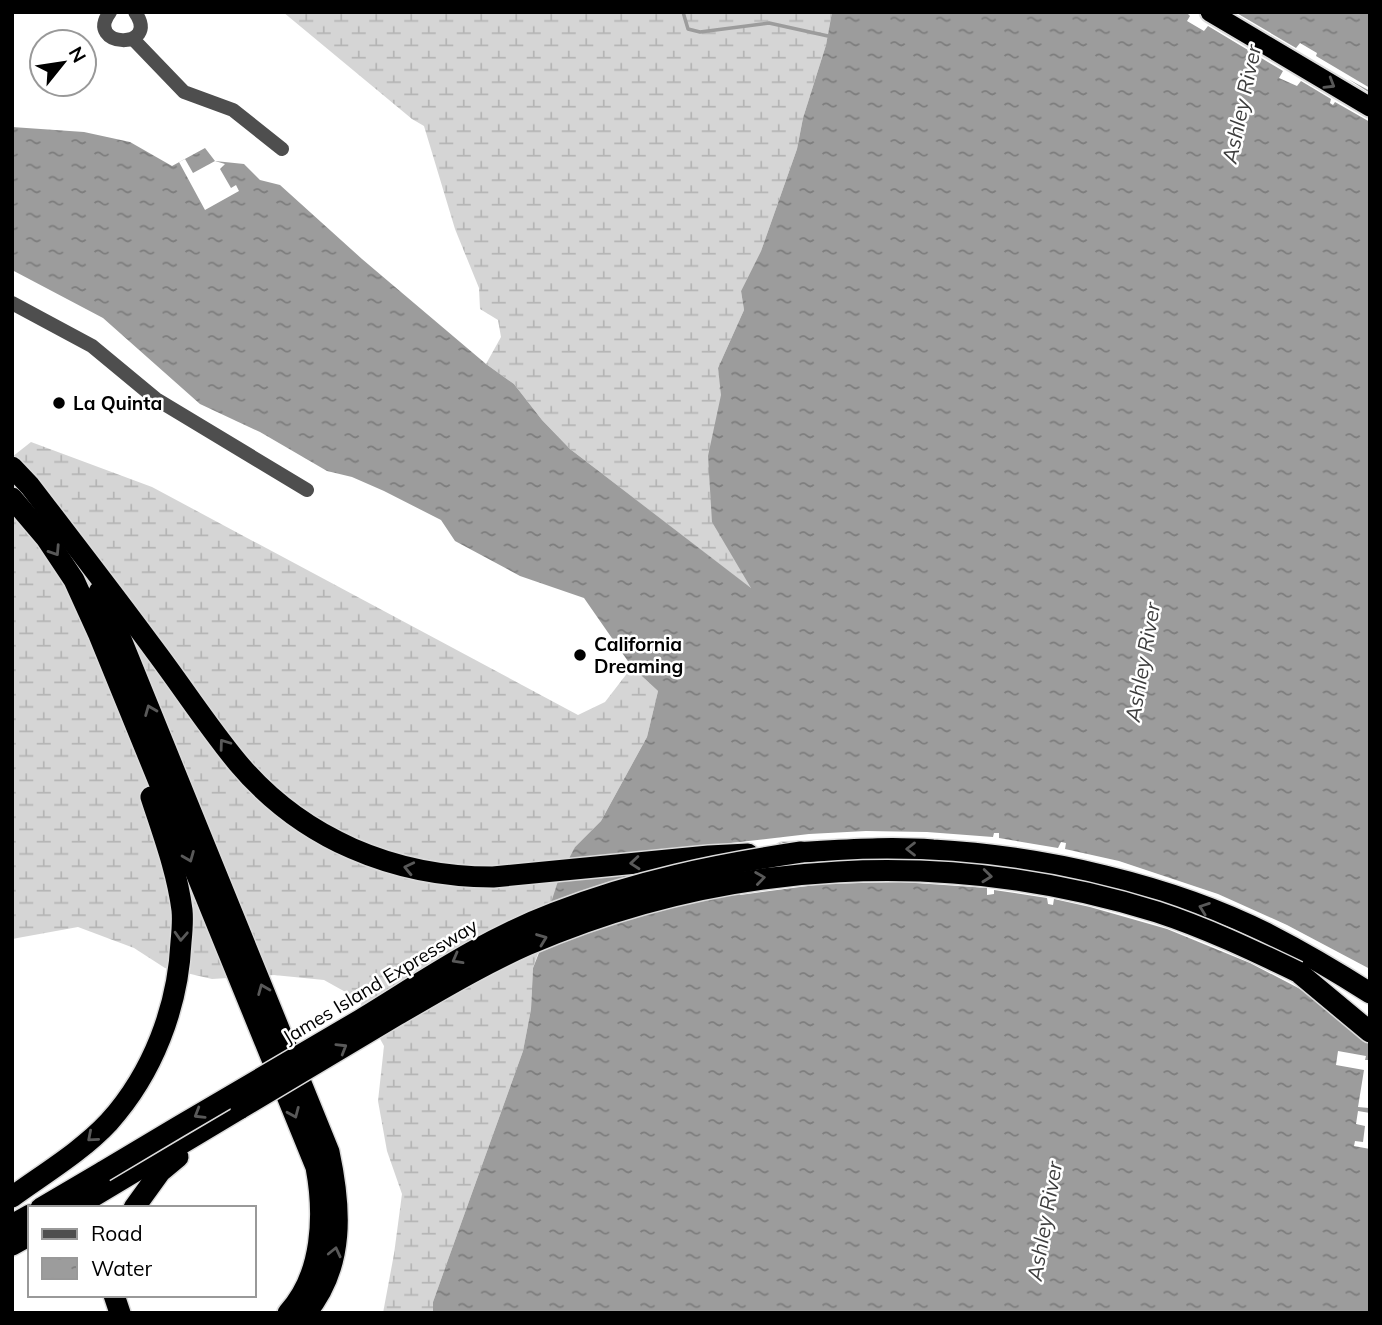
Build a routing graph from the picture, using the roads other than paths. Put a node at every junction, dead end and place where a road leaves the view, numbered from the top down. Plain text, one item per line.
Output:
1 (110, 12) edge
2 (135, 12) edge
3 (1210, 12) edge
4 (133, 39) junction
5 (1370, 107) edge
6 (282, 149) dead end
7 (12, 303) edge
8 (12, 467) edge
9 (307, 490) dead end
10 (12, 498) edge
11 (55, 519) junction
12 (99, 635) junction
13 (801, 852) junction
14 (1268, 934) junction
15 (1298, 972) junction
16 (1370, 979) edge
17 (1370, 993) edge
18 (1370, 1017) edge
19 (1370, 1032) edge
20 (241, 1108) junction
21 (12, 1197) edge
22 (44, 1206) edge
23 (77, 1206) edge
24 (135, 1206) edge
25 (28, 1215) edge
26 (12, 1225) edge
27 (28, 1236) edge
28 (12, 1245) edge
29 (288, 1313) edge
30 (306, 1313) edge

1 - 4 street
2 - 4 street
3 -> 5 highway
4 - 6 street
7 - 9 street
8 - 11 highway
10 -> 12 highway
13 -> 11 highway, bridge
30 -> 11 highway, bridge
12 -> 21 highway
12 -> 29 highway, bridge
14 -> 13 highway, James Island Expressway
13 -> 22 highway, James Island Expressway, bridge
14 - 16 highway
14 - 17 highway, James Island Expressway
15 - 18 highway, James Island Expressway
15 - 19 highway
20 -> 15 highway, James Island Expressway, bridge
20 - 23 highway, James Island Expressway
20 - 24 highway
25 - 26 highway
27 - 28 highway

